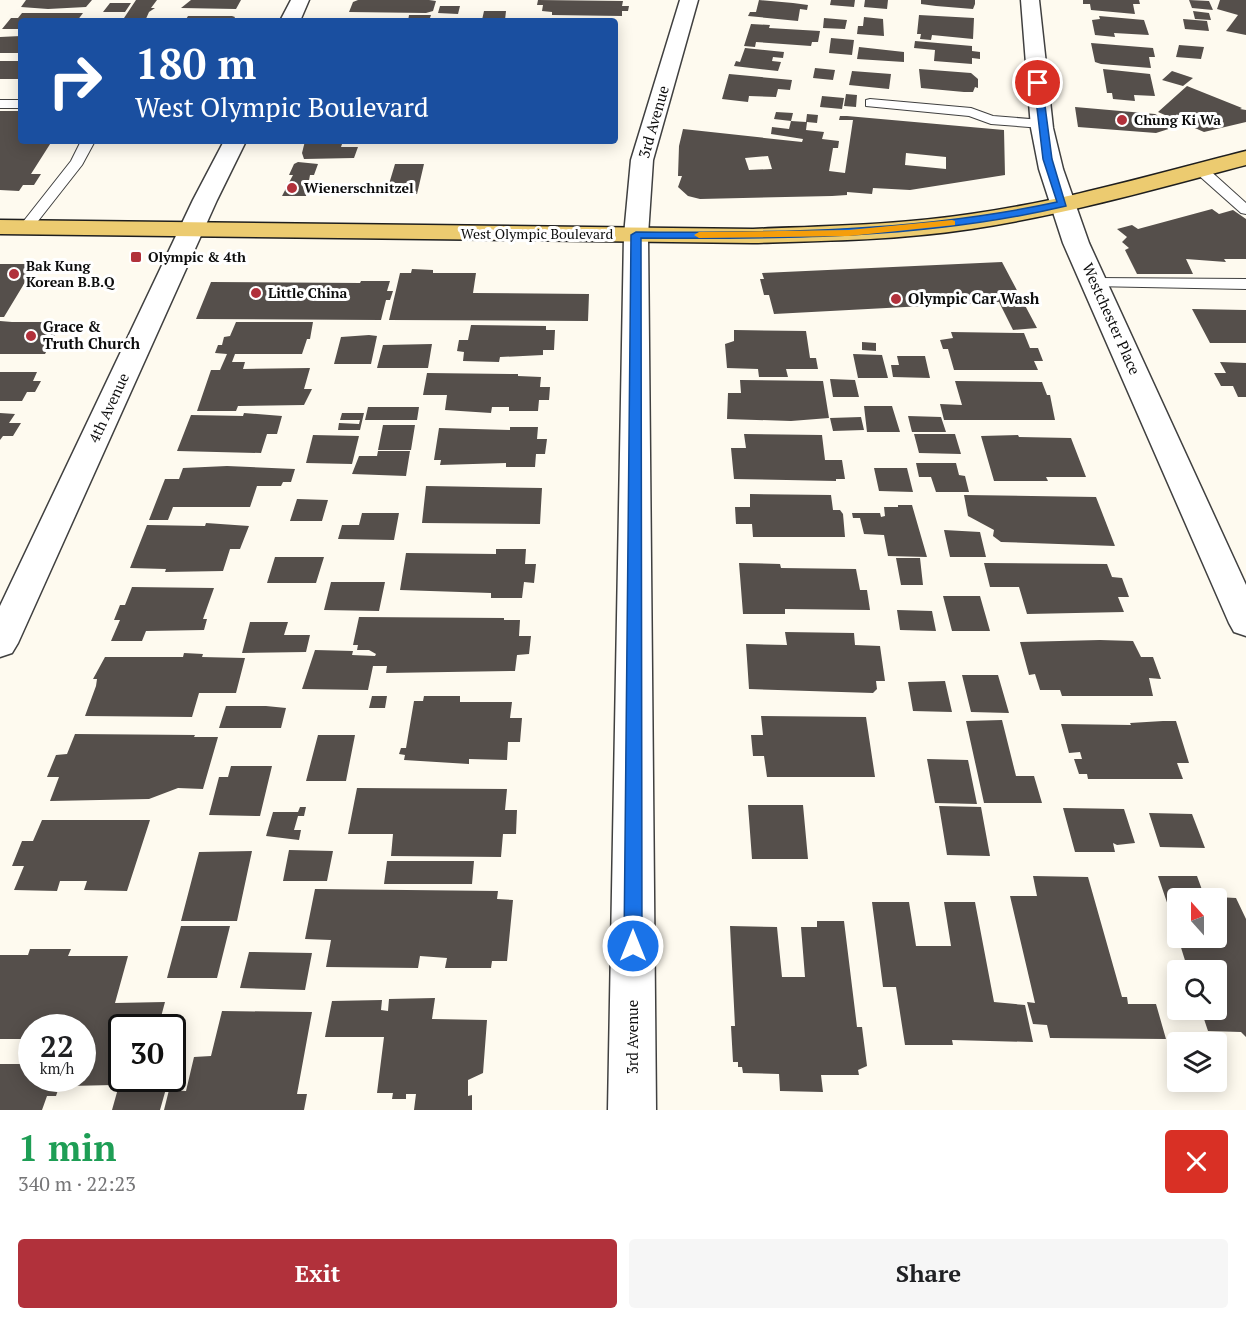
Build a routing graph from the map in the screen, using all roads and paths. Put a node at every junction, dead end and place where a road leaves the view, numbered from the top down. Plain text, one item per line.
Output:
1 (300, 0) edge
2 (689, 0) edge
3 (1030, 0) edge
4 (291, 18) edge
5 (870, 103) dead end
6 (0, 104) edge
7 (18, 104) edge
8 (1042, 124) junction
9 (86, 144) edge
10 (234, 144) edge
11 (1246, 158) edge
12 (1201, 170) junction
13 (1063, 203) junction
14 (1246, 210) edge
15 (0, 227) edge
16 (26, 227) junction
17 (191, 230) junction
18 (636, 235) junction
19 (1096, 284) junction
20 (1246, 284) edge
21 (1246, 622) edge
22 (0, 643) edge
23 (632, 1110) edge

1 - 4 street
2 - 18 street, 3rd Avenue
3 - 8 street, Westchester Place
5 - 8 lane
6 - 7 lane
8 - 13 street, Westchester Place
9 - 16 lane
10 - 17 street, 4th Avenue
11 - 12 main road, West Olympic Boulevard
12 - 13 main road, West Olympic Boulevard
12 - 14 lane
13 - 18 main road, West Olympic Boulevard
13 - 19 street, Westchester Place
15 - 16 main road, West Olympic Boulevard
16 - 17 main road, West Olympic Boulevard
17 - 18 main road, West Olympic Boulevard
17 - 22 street, 4th Avenue
18 - 23 street, 3rd Avenue
19 - 20 lane
19 - 21 street, Westchester Place

